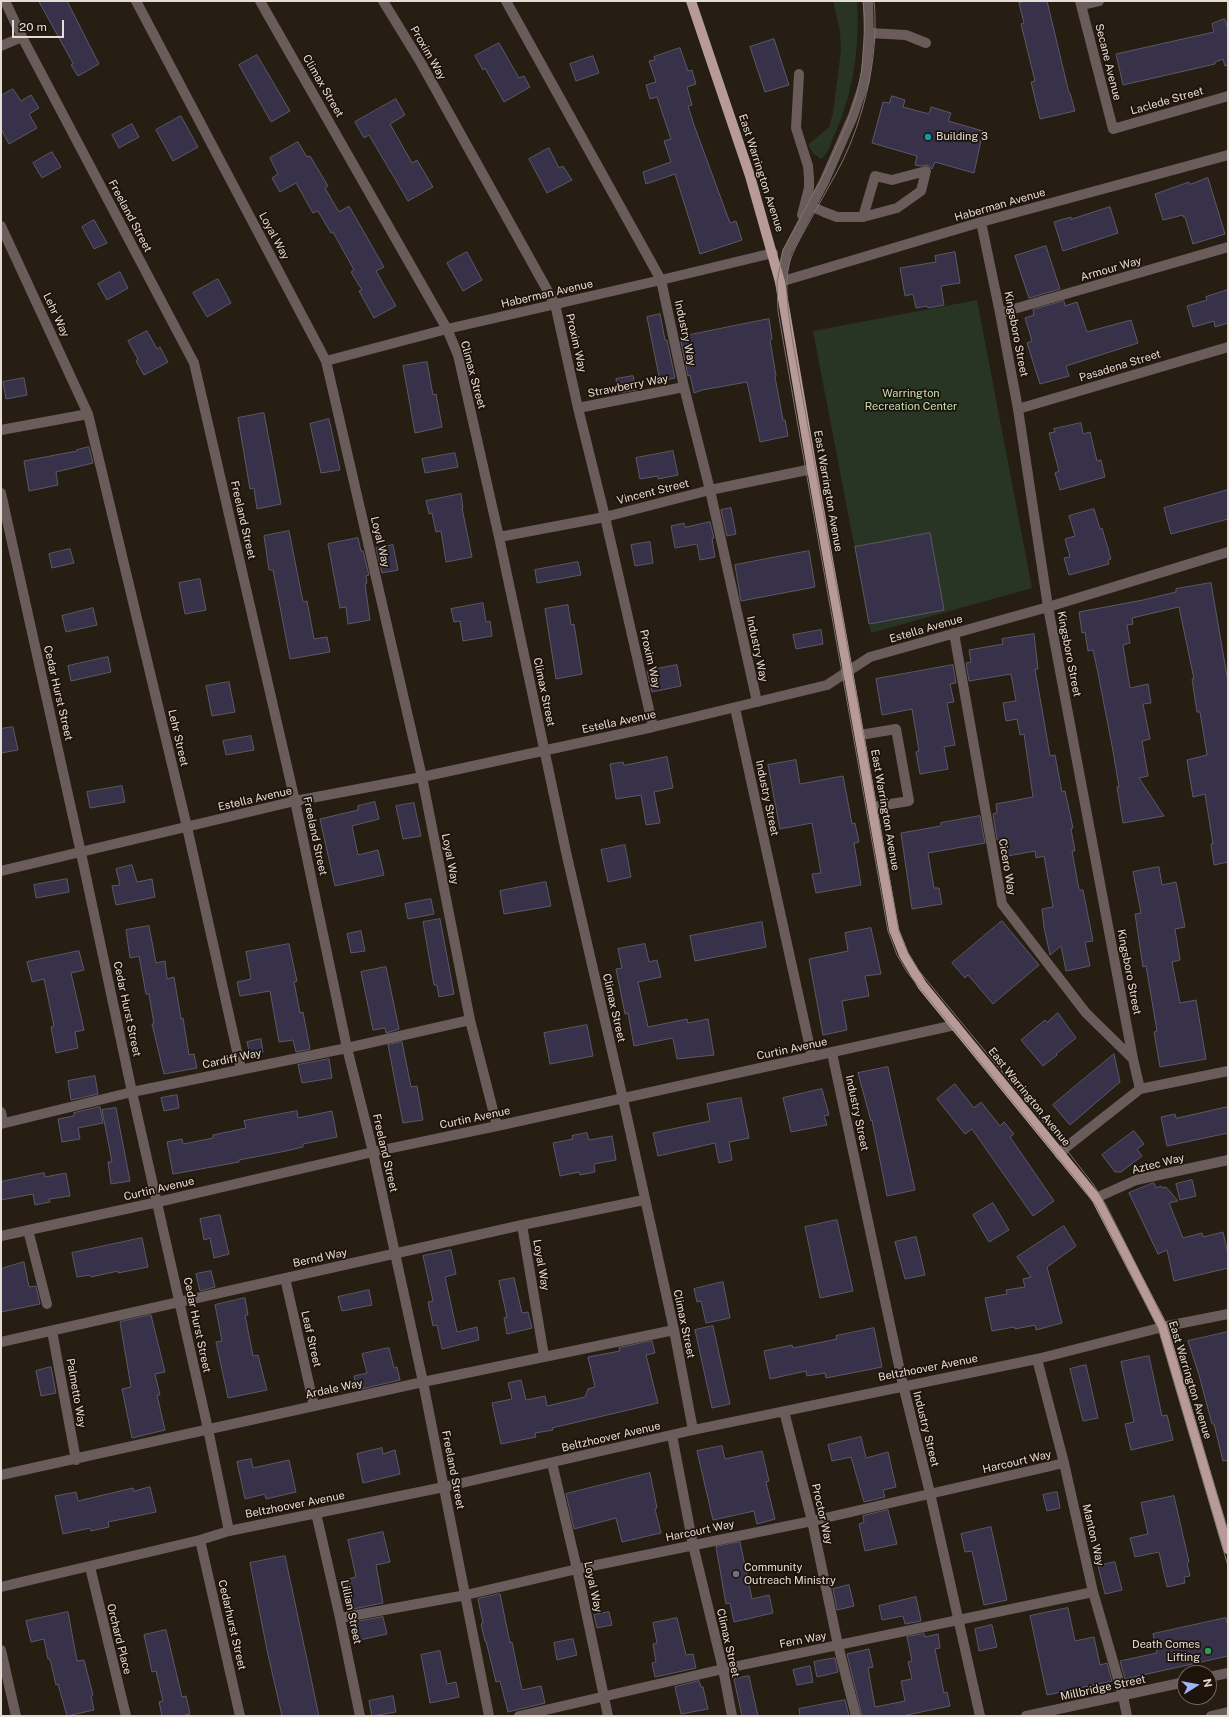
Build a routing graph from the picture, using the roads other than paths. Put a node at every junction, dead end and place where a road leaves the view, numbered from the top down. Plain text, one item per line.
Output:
1 (5, 1) edge
2 (136, 1) edge
3 (260, 1) edge
4 (383, 1) edge
5 (506, 1) edge
6 (691, 1) edge
7 (868, 1) edge
8 (1099, 1) edge
9 (1081, 3) edge
10 (869, 33) junction
11 (22, 37) junction
12 (926, 42) dead end
13 (1, 46) edge
14 (799, 74) dead end
15 (1228, 96) edge
16 (1113, 129) joint
17 (1228, 155) edge
18 (811, 206) junction
19 (864, 217) junction
20 (981, 222) junction
21 (1, 226) edge
22 (799, 229) junction
23 (1228, 247) edge
24 (773, 253) junction
25 (661, 280) junction
26 (780, 282) junction
27 (555, 304) junction
28 (1000, 313) junction
29 (447, 329) junction
30 (1228, 347) edge
31 (326, 361) junction
32 (684, 387) junction
33 (578, 408) junction
34 (1018, 409) junction
35 (88, 414) junction
36 (1, 430) edge
37 (812, 469) junction
38 (710, 490) junction
39 (1, 493) edge
40 (605, 517) junction
41 (499, 537) junction
42 (1228, 552) edge
43 (1048, 608) junction
44 (954, 634) junction
45 (848, 672) junction
46 (757, 702) junction
47 (735, 708) junction
48 (653, 727) junction
49 (860, 735) junction
50 (544, 750) junction
51 (422, 777) junction
52 (295, 801) junction
53 (872, 807) junction
54 (187, 828) junction
55 (81, 853) junction
56 (1, 871) edge
57 (470, 1020) junction
58 (955, 1025) junction
59 (347, 1048) junction
60 (832, 1053) junction
61 (812, 1057) junction
62 (1133, 1059) junction
63 (241, 1069) junction
64 (1228, 1072) edge
65 (1140, 1089) junction
66 (132, 1092) junction
67 (623, 1099) junction
68 (1, 1112) edge
69 (2, 1124) edge
70 (497, 1126) junction
71 (373, 1152) junction
72 (1060, 1155) junction
73 (1228, 1160) edge
74 (1096, 1198) junction
75 (644, 1200) junction
76 (158, 1202) junction
77 (522, 1226) junction
78 (28, 1230) junction
79 (1, 1236) edge
80 (395, 1254) junction
81 (285, 1278) junction
82 (180, 1302) junction
83 (47, 1304) dead end
84 (1228, 1314) edge
85 (1163, 1327) junction
86 (674, 1330) junction
87 (52, 1331) junction
88 (1, 1342) edge
89 (544, 1356) junction
90 (1037, 1359) junction
91 (423, 1382) junction
92 (903, 1385) junction
93 (314, 1406) junction
94 (784, 1411) junction
95 (208, 1429) junction
96 (693, 1430) junction
97 (672, 1435) junction
98 (76, 1460) junction
99 (552, 1462) junction
100 (1064, 1463) junction
101 (1, 1475) edge
102 (444, 1487) junction
103 (930, 1493) junction
104 (316, 1513) junction
105 (812, 1521) junction
106 (229, 1531) junction
107 (200, 1540) junction
108 (692, 1545) junction
109 (1228, 1549) edge
110 (90, 1567) junction
111 (577, 1570) junction
112 (1, 1587) edge
113 (1093, 1592) junction
114 (466, 1595) junction
115 (340, 1618) junction
116 (958, 1620) junction
117 (838, 1645) junction
118 (1, 1650) edge
119 (723, 1669) junction
120 (1228, 1673) edge
121 (1217, 1675) edge
122 (1177, 1684) edge
123 (603, 1695) junction
124 (1123, 1696) junction
125 (1228, 1712) edge
126 (16, 1716) edge
127 (126, 1716) edge
128 (240, 1716) edge
129 (360, 1716) edge
130 (489, 1716) edge
131 (518, 1716) edge
132 (608, 1716) edge
133 (732, 1716) edge
134 (856, 1716) edge
135 (980, 1716) edge
136 (1026, 1716) edge
137 (1127, 1716) edge
138 (1211, 1716) edge

1 - 11 street, Freeland Street
2 - 31 street, Loyal Way
3 - 29 street, Climax Street
4 - 27 street, Proxim Way
5 - 25 street, Industry Way
6 - 24 main road, East Warrington Avenue
7 - 10 street
8 - 9 street
9 - 16 street, Secane Avenue
10 - 12 street
10 - 18 street
11 - 13 street
11 - 52 street, Freeland Street
14 - 22 street
15 - 16 street, Laclede Street
17 - 20 street, Haberman Avenue
18 - 19 street
18 - 22 street
19 - 19 street
20 - 26 street, Haberman Avenue
20 - 28 street, Kingsboro Street
21 - 35 street, Lehr Way
22 - 26 street
23 - 28 street, Armour Way
24 - 25 street, Haberman Avenue
24 - 26 main road, East Warrington Avenue
25 - 27 street, Haberman Avenue
25 - 32 street, Industry Way
26 - 37 main road, East Warrington Avenue
27 - 29 street, Haberman Avenue
27 - 33 street, Proxim Way
28 - 34 street, Kingsboro Street
29 - 31 street, Haberman Avenue
29 - 41 street, Climax Street
30 - 34 street, Pasadena Street
31 - 51 street, Loyal Way
32 - 33 street, Strawberry Way
32 - 38 street, Industry Way
33 - 40 street, Proxim Way
34 - 43 street, Kingsboro Street
35 - 36 street
35 - 54 street, Lehr Street
37 - 38 street, Vincent Street
37 - 45 main road, East Warrington Avenue
38 - 40 street, Vincent Street
38 - 46 street, Industry Way
39 - 55 street, Cedar Hurst Street
40 - 41 street, Vincent Street
40 - 48 street, Proxim Way
41 - 50 street, Climax Street
42 - 43 street, Estella Avenue
43 - 44 street, Estella Avenue
43 - 62 street, Kingsboro Street
44 - 45 street, Estella Avenue
44 - 62 street, Cicero Way
45 - 46 street, Estella Avenue
45 - 49 main road, East Warrington Avenue
46 - 47 street, Estella Avenue
47 - 48 street, Estella Avenue
47 - 61 street, Industry Street
48 - 50 street, Estella Avenue
49 - 53 main road, East Warrington Avenue
49 - 53 street
50 - 51 street, Estella Avenue
50 - 67 street, Climax Street
51 - 52 street, Estella Avenue
51 - 57 street, Loyal Way
52 - 54 street, Estella Avenue
52 - 59 street, Freeland Street
53 - 58 main road, East Warrington Avenue
54 - 55 street, Estella Avenue
54 - 63 street, Lehr Street
55 - 56 street, Estella Avenue
55 - 66 street, Cedar Hurst Street
57 - 59 street, Cardiff Way
57 - 70 street, Loyal Way
58 - 60 street, Curtin Avenue
58 - 72 main road, East Warrington Avenue
59 - 63 street, Cardiff Way
59 - 71 street, Freeland Street
60 - 61 street, Curtin Avenue
60 - 92 street, Industry Street
61 - 67 street, Curtin Avenue
62 - 65 street, Kingsboro Street
63 - 66 street, Cardiff Way
64 - 65 street
65 - 72 street
66 - 69 street, Cardiff Way
66 - 76 street, Cedar Hurst Street
67 - 70 street, Curtin Avenue
67 - 75 street, Climax Street
68 - 69 street
70 - 71 street, Curtin Avenue
71 - 76 street, Curtin Avenue
71 - 80 street, Freeland Street
72 - 74 main road, East Warrington Avenue
73 - 74 street, Aztec Way
74 - 85 main road, East Warrington Avenue
75 - 77 street, Bernd Way
75 - 86 street, Climax Street
76 - 78 street, Curtin Avenue
76 - 82 street, Cedar Hurst Street
77 - 80 street, Bernd Way
77 - 89 street, Loyal Way
78 - 79 street, Curtin Avenue
78 - 83 street
80 - 81 street, Bernd Way
80 - 91 street, Freeland Street
81 - 82 street, Bernd Way
81 - 93 street, Leaf Street
82 - 87 street, Bernd Way
82 - 95 street, Cedar Hurst Street
84 - 85 street, Beltzhoover Avenue
85 - 90 street, Beltzhoover Avenue
85 - 109 main road, East Warrington Avenue
86 - 89 street, Ardale Way
86 - 96 street, Climax Street
87 - 88 street, Bernd Way
87 - 98 street, Palmetto Way
89 - 91 street, Ardale Way
90 - 92 street, Beltzhoover Avenue
90 - 100 street, Manton Way
91 - 93 street, Ardale Way
91 - 102 street, Freeland Street
92 - 94 street, Beltzhoover Avenue
92 - 103 street, Industry Street
93 - 95 street, Ardale Way
94 - 96 street, Beltzhoover Avenue
94 - 105 street, Proctor Way
95 - 98 street, Ardale Way
95 - 106 street, Cedar Hurst Street
96 - 97 street, Beltzhoover Avenue
97 - 99 street, Beltzhoover Avenue
97 - 108 street, Climax Street
98 - 101 street, Ardale Way
99 - 102 street, Beltzhoover Avenue
99 - 111 street, Loyal Way
100 - 103 street, Harcourt Way
100 - 113 street, Manton Way
102 - 104 street, Beltzhoover Avenue
102 - 114 street, Freeland Street
103 - 105 street, Harcourt Way
103 - 116 street, Industry Street
104 - 106 street, Beltzhoover Avenue
104 - 115 street, Lillian Street
105 - 108 street, Harcourt Way
105 - 117 street, Proctor Way
106 - 107 street, Beltzhoover Avenue
107 - 110 street, Beltzhoover Avenue
107 - 128 street, Cedarhurst Street
108 - 111 street, Harcourt Way
108 - 119 street, Climax Street
110 - 112 street, Beltzhoover Avenue
110 - 127 street, Orchard Place
111 - 114 street, Harcourt Way
111 - 123 street, Loyal Way
113 - 116 street, Fern Way
113 - 124 street, Manton Way
114 - 115 street, Harcourt Way
114 - 130 street, Freeland Street
115 - 129 street, Lillian Street
116 - 117 street, Fern Way
116 - 135 street, Industry Street
117 - 119 street, Fern Way
117 - 134 street, Proctor Way
118 - 126 street
119 - 123 street, Fern Way
119 - 133 street, Climax Street
120 - 121 street
122 - 124 street, Millbridge Street
123 - 131 street, Fern Way
123 - 132 street, Loyal Way
124 - 136 street, Millbridge Street
124 - 137 street, Manton Way
125 - 138 street

